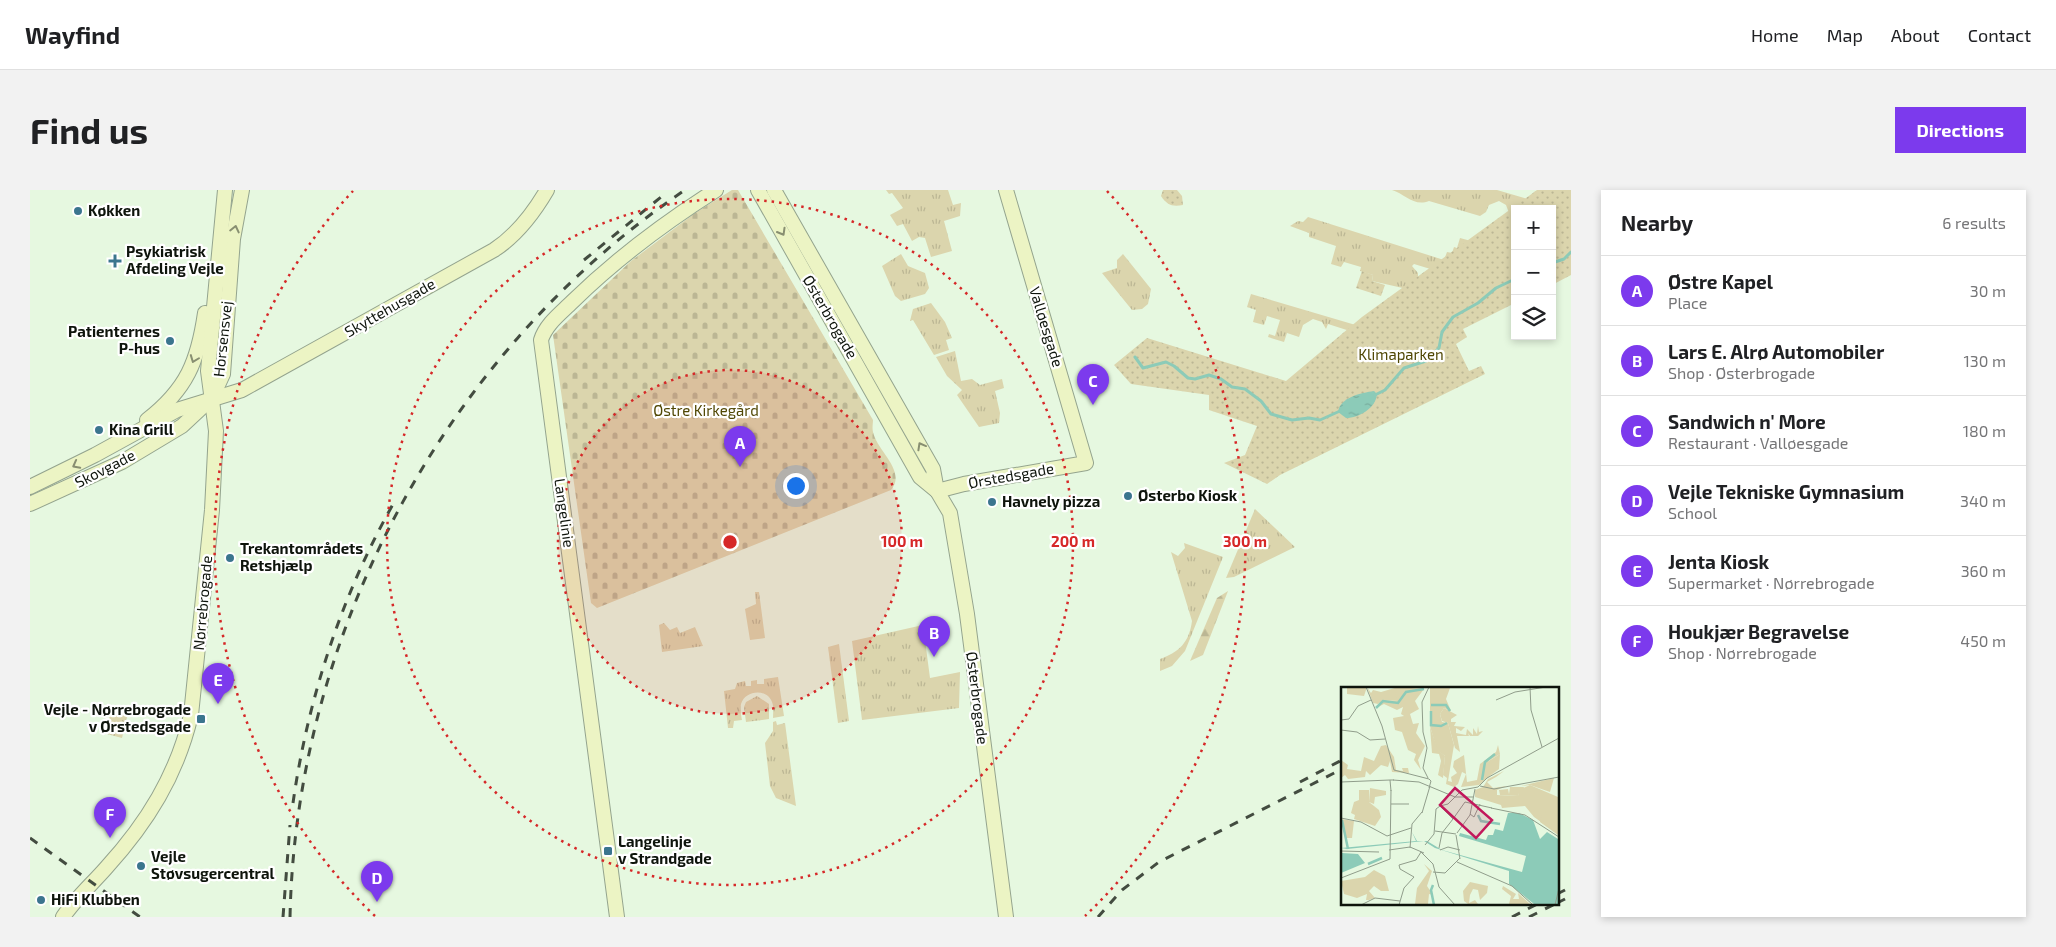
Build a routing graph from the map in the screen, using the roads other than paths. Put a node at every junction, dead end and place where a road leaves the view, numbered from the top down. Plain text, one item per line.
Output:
1 (219, 190) edge
2 (226, 190) edge
3 (242, 190) edge
4 (547, 190) edge
5 (716, 190) edge
6 (758, 190) edge
7 (774, 190) edge
8 (1006, 190) edge
9 (212, 398) junction
10 (118, 441) junction
11 (1086, 463) joint
12 (30, 487) edge
13 (937, 492) junction
14 (30, 504) edge
15 (1006, 913) edge
16 (62, 917) edge
17 (617, 917) edge

1 -> 10 main road, Skovgade
2 - 9 main road, Horsensvej
9 -> 3 main road, Horsensvej
4 - 9 main road, Skyttehusgade
5 - 17 main road, Langelinie
6 -> 13 main road, Østerbrogade
13 -> 7 main road, Østerbrogade
8 - 11 main road, Valløesgade
9 - 10 main road, Skovgade
9 - 14 main road, Skovgade
9 - 16 main road, Nørrebrogade
10 -> 12 main road, Skovgade
11 - 13 main road, Ørstedsgade
13 - 15 main road, Østerbrogade

